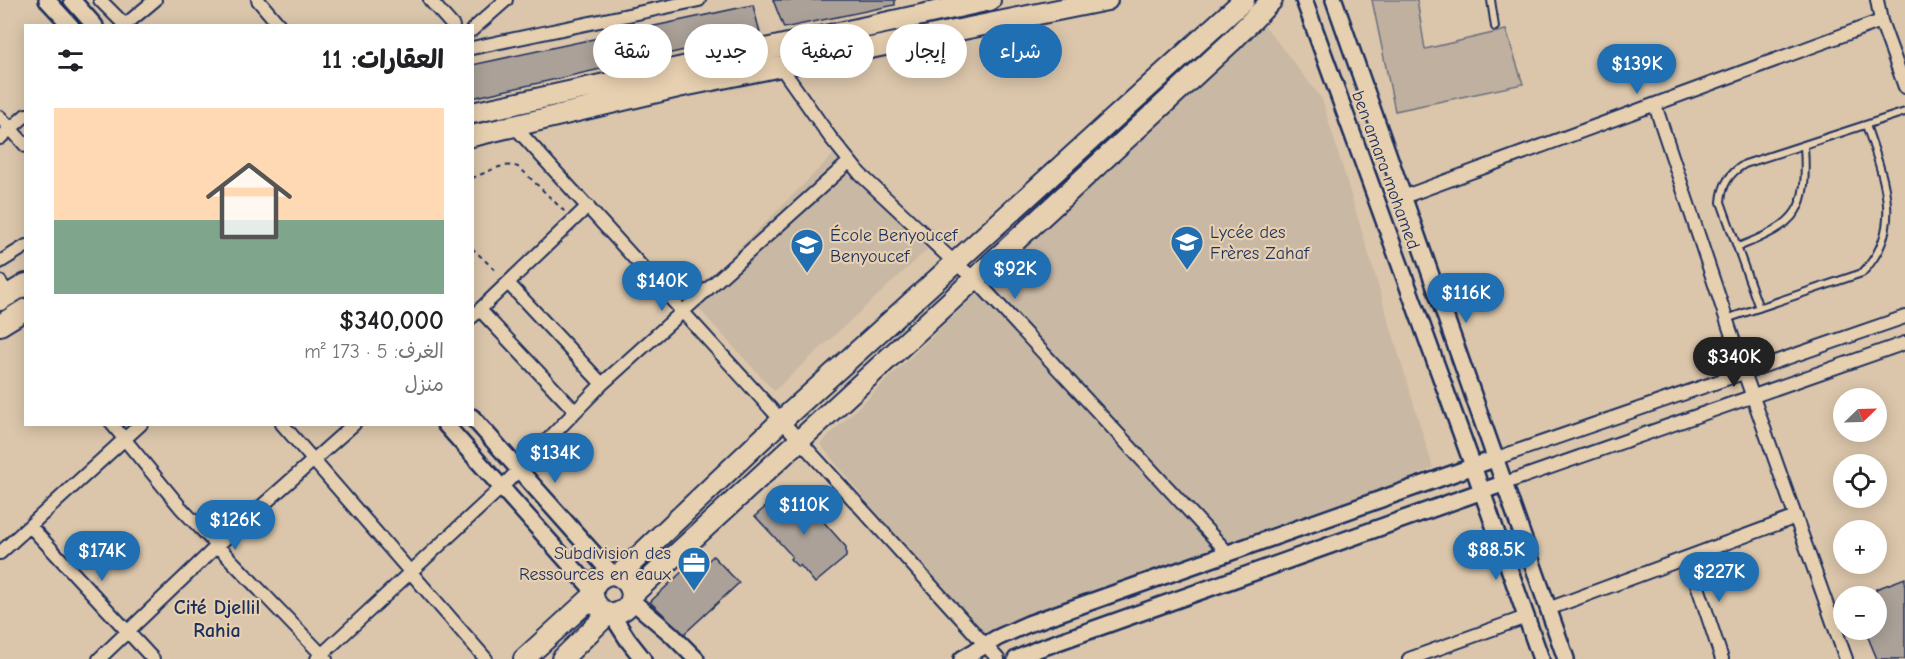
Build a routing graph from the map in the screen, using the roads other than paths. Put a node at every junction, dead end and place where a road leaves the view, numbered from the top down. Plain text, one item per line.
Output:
1 (47, 0) edge
2 (72, 0) edge
3 (100, 0) edge
4 (155, 0) edge
5 (258, 0) edge
6 (430, 0) edge
7 (506, 0) edge
8 (699, 0) edge
9 (990, 0) edge
10 (1107, 0) edge
11 (1244, 0) edge
12 (1272, 0) edge
13 (1304, 0) edge
14 (1334, 0) edge
15 (1491, 0) edge
16 (1877, 0) edge
17 (1885, 0) edge
18 (1881, 21) junction
19 (69, 24) edge
20 (93, 24) edge
21 (123, 24) edge
22 (127, 24) edge
23 (278, 24) edge
24 (451, 24) edge
25 (1494, 27) dead end
26 (474, 28) edge
27 (874, 47) edge
28 (474, 48) edge
29 (780, 66) edge
30 (789, 78) edge
31 (1905, 87) edge
32 (1143, 92) junction
33 (1654, 105) junction
34 (1157, 110) junction
35 (1905, 112) edge
36 (474, 113) edge
37 (0, 117) edge
38 (24, 118) edge
39 (1866, 125) junction
40 (515, 127) junction
41 (10, 129) junction
42 (474, 136) edge
43 (0, 138) edge
44 (24, 144) edge
45 (1804, 145) junction
46 (849, 162) junction
47 (1403, 197) junction
48 (588, 206) junction
49 (24, 247) edge
50 (1738, 247) junction
51 (0, 262) edge
52 (955, 263) junction
53 (975, 279) junction
54 (508, 283) junction
55 (9, 290) edge
56 (1759, 308) junction
57 (684, 312) junction
58 (24, 313) edge
59 (476, 314) edge
60 (1905, 317) edge
61 (1726, 319) junction
62 (0, 325) edge
63 (1905, 344) edge
64 (1744, 372) junction
65 (602, 384) junction
66 (1753, 396) junction
67 (575, 411) junction
68 (474, 419) edge
69 (781, 421) junction
70 (114, 426) edge
71 (139, 426) edge
72 (284, 426) edge
73 (352, 426) edge
74 (447, 426) edge
75 (124, 440) junction
76 (800, 442) junction
77 (1497, 458) junction
78 (312, 460) junction
79 (1473, 466) junction
80 (519, 469) junction
81 (1505, 483) junction
82 (501, 488) junction
83 (1482, 492) junction
84 (1796, 517) junction
85 (30, 526) junction
86 (218, 545) junction
87 (0, 553) edge
88 (1228, 553) junction
89 (1688, 557) junction
90 (410, 572) junction
91 (615, 575) junction
92 (593, 593) junction
93 (632, 597) junction
94 (1548, 609) junction
95 (610, 615) junction
96 (1526, 618) junction
97 (128, 632) junction
98 (985, 644) junction
99 (322, 658) edge
100 (99, 659) edge
101 (153, 659) edge
102 (486, 659) edge
103 (524, 659) edge
104 (562, 659) edge
105 (644, 659) edge
106 (696, 659) edge
107 (962, 659) edge
108 (998, 659) edge
109 (1016, 659) edge
110 (1409, 659) edge
111 (1541, 659) edge
112 (1566, 659) edge
113 (1722, 659) edge
114 (1846, 659) edge

1 - 19 street
2 - 20 street
3 - 21 street
4 - 22 street
5 - 23 street
6 - 24 street
7 - 26 street
8 - 28 street
9 - 36 main road
10 - 27 main road
11 - 32 main road
12 - 34 main road
13 - 79 street, ben amara mohamed
14 - 47 street, ben amara mohamed
15 - 25 lane
16 - 18 street
17 - 18 street
18 - 31 street
18 - 33 street
29 - 40 main road
30 - 46 street
32 - 34 main road
32 - 52 main road
33 - 47 street
33 - 61 street
34 - 53 main road
35 - 39 lane
37 - 41 street
38 - 41 street
39 - 45 lane
39 - 56 lane
40 - 42 main road
40 - 48 street
41 - 43 street
41 - 44 street
45 - 50 lane
45 - 50 lane
46 - 52 street
46 - 57 street
47 - 77 street, ben amara mohamed
48 - 54 street
48 - 57 street
49 - 51 street
50 - 56 lane
52 - 53 street
52 - 69 main road
53 - 76 main road
53 - 88 street
54 - 59 street
54 - 65 street
55 - 58 street
56 - 61 lane
57 - 65 street
57 - 69 street
58 - 62 main road
59 - 67 street
60 - 64 street
61 - 64 street
63 - 66 street
64 - 66 street
64 - 77 street
65 - 67 street
66 - 81 street
66 - 84 street
67 - 80 street
68 - 80 street
69 - 76 street
69 - 91 main road
70 - 75 street
71 - 75 street
72 - 78 street
73 - 78 street
74 - 82 street
75 - 85 street
75 - 86 street
76 - 93 main road
76 - 98 street
77 - 79 street
77 - 81 street, ben amara mohamed
78 - 86 street
78 - 90 street
79 - 83 street, ben amara mohamed
79 - 88 street
80 - 82 street
80 - 91 street
81 - 83 street
81 - 94 street, ben amara mohamed
82 - 90 street
82 - 92 street
83 - 96 street, ben amara mohamed
83 - 109 street
84 - 89 street
84 - 114 street
85 - 87 street
85 - 97 street
86 - 97 street
86 - 99 street
88 - 98 street
89 - 94 street
89 - 113 street
90 - 99 street
90 - 102 street
91 - 92 main road
91 - 93 main road
92 - 95 main road
92 - 103 main road
93 - 95 main road
93 - 106 street
94 - 112 street, ben amara mohamed
95 - 104 main road
95 - 105 street
96 - 110 street
96 - 111 street, ben amara mohamed
97 - 100 street
97 - 101 street
98 - 107 street
98 - 108 street

